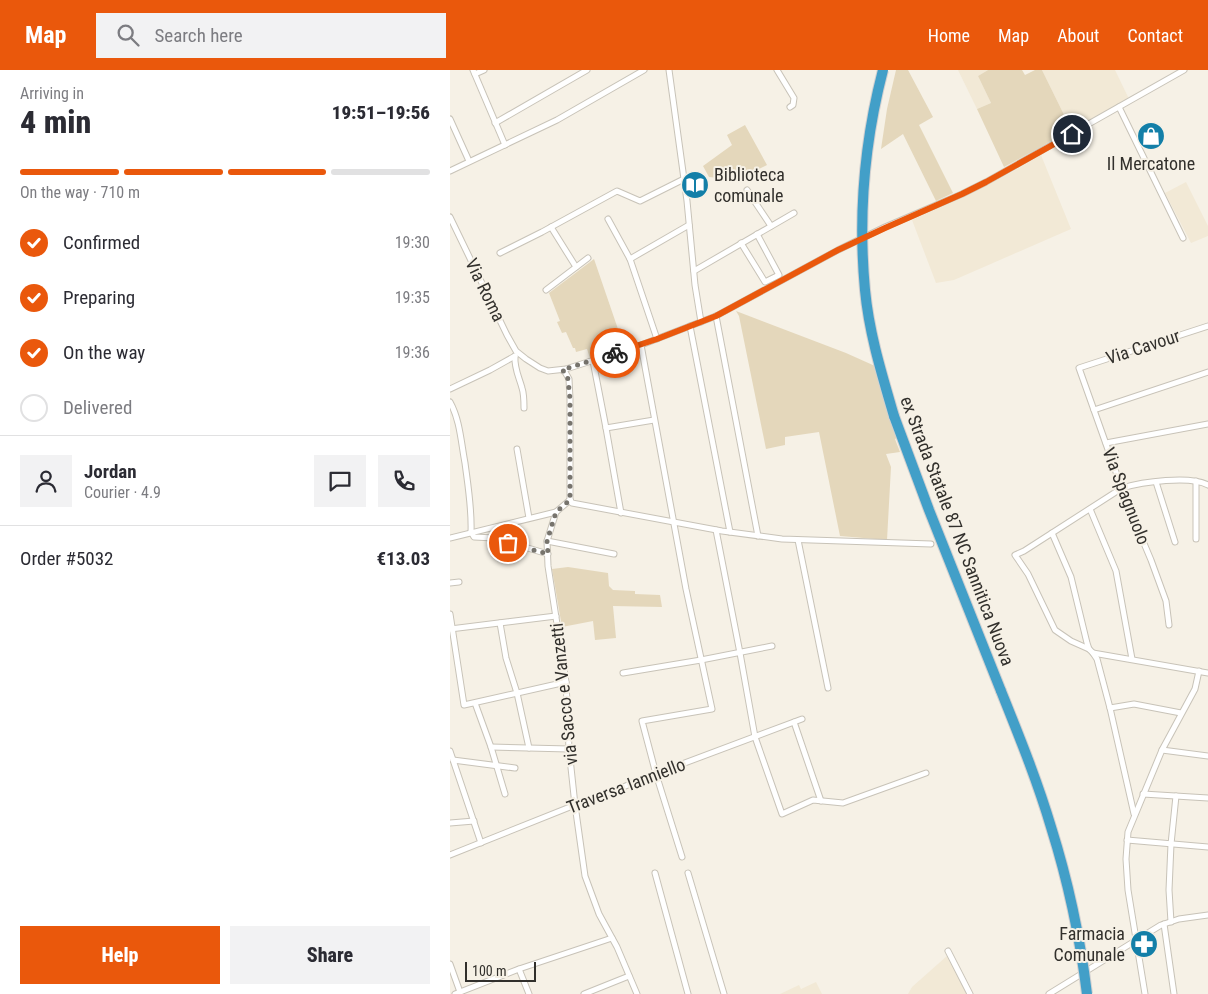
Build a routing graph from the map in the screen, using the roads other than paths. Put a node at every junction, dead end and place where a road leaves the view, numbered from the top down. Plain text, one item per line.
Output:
1 (484, 70) edge
2 (587, 70) edge
3 (644, 70) edge
4 (669, 70) edge
5 (778, 70) edge
6 (883, 70) edge
7 (1184, 70) edge
8 (474, 72) edge
9 (633, 73) edge
10 (790, 107) dead end
11 (1119, 107) junction
12 (450, 118) edge
13 (495, 122) junction
14 (504, 145) junction
15 (469, 161) junction
16 (450, 171) edge
17 (684, 179) junction
18 (747, 190) dead end
19 (794, 213) dead end
20 (450, 217) edge
21 (608, 219) dead end
22 (689, 226) junction
23 (771, 226) junction
24 (551, 228) junction
25 (756, 234) junction
26 (1184, 238) dead end
27 (742, 243) junction
28 (500, 253) dead end
29 (588, 258) dead end
30 (630, 259) junction
31 (576, 267) junction
32 (694, 271) junction
33 (546, 290) dead end
34 (716, 316) junction
35 (701, 322) junction
36 (690, 326) junction
37 (1208, 326) edge
38 (657, 339) junction
39 (641, 345) junction
40 (517, 355) junction
41 (593, 361) junction
42 (1079, 368) joint
43 (562, 370) junction
44 (1208, 372) edge
45 (450, 390) edge
46 (450, 402) edge
47 (524, 408) dead end
48 (1094, 410) junction
49 (654, 420) junction
50 (1208, 424) edge
51 (606, 428) junction
52 (1106, 444) junction
53 (518, 449) dead end
54 (1196, 481) junction
55 (1156, 482) junction
56 (1208, 485) edge
57 (1122, 488) junction
58 (570, 500) junction
59 (1090, 509) junction
60 (556, 512) junction
61 (621, 513) junction
62 (529, 518) junction
63 (674, 522) junction
64 (488, 528) junction
65 (716, 530) junction
66 (471, 532) junction
67 (730, 532) junction
68 (1052, 533) junction
69 (758, 536) junction
70 (450, 538) edge
71 (490, 538) junction
72 (1196, 539) dead end
73 (798, 540) junction
74 (547, 541) junction
75 (1175, 542) dead end
76 (930, 544) dead end
77 (548, 554) junction
78 (614, 554) dead end
79 (459, 582) dead end
80 (450, 583) edge
81 (450, 614) edge
82 (556, 616) junction
83 (500, 623) junction
84 (1169, 625) dead end
85 (451, 629) edge
86 (772, 646) dead end
87 (1091, 651) junction
88 (740, 653) junction
89 (1132, 659) junction
90 (701, 660) junction
91 (1199, 671) junction
92 (623, 673) dead end
93 (1208, 673) edge
94 (566, 682) junction
95 (828, 688) dead end
96 (517, 694) junction
97 (475, 703) junction
98 (1110, 708) junction
99 (1181, 713) junction
100 (802, 719) dead end
101 (794, 722) junction
102 (755, 737) junction
103 (491, 747) junction
104 (529, 748) junction
105 (569, 749) junction
106 (450, 750) edge
107 (1162, 750) junction
108 (1208, 756) edge
109 (453, 760) junction
110 (496, 766) junction
111 (515, 768) dead end
112 (926, 773) dead end
113 (656, 774) junction
114 (505, 794) dead end
115 (1143, 794) junction
116 (1176, 796) junction
117 (1208, 798) edge
118 (820, 801) junction
119 (575, 805) junction
120 (1134, 815) junction
121 (474, 821) junction
122 (450, 823) edge
123 (1127, 840) junction
124 (481, 843) junction
125 (1171, 844) junction
126 (1208, 847) edge
127 (450, 855) edge
128 (682, 857) dead end
129 (655, 873) dead end
130 (688, 873) dead end
131 (1208, 915) edge
132 (1171, 922) junction
133 (1164, 924) junction
134 (612, 938) junction
135 (1136, 940) junction
136 (948, 951) dead end
137 (450, 964) edge
138 (519, 969) junction
139 (630, 976) junction
140 (457, 993) edge
141 (529, 994) edge
142 (584, 994) edge
143 (637, 994) edge
144 (688, 994) edge
145 (724, 994) edge
146 (970, 994) edge
147 (1049, 994) edge
148 (1087, 994) edge
149 (1145, 994) edge
150 (1174, 994) edge

1 - 8 street
2 - 13 street
3 - 9 street
4 - 17 street
5 - 10 street
6 - 148 highway, ex Strada Statale 87 NC Sannitica Nuova, bridge
7 - 11 street
8 - 13 street
9 - 14 street
11 - 26 street
11 - 34 street
12 - 15 street
13 - 14 street
14 - 15 street
15 - 16 street
17 - 22 street
17 - 24 street
18 - 23 street
19 - 23 street
20 - 40 street, Via Roma
21 - 30 street
22 - 30 street
22 - 32 street
23 - 25 street
24 - 28 street
24 - 31 street
25 - 27 street
25 - 27 street
27 - 32 street
29 - 31 street
30 - 38 street
31 - 33 street
32 - 35 street
34 - 35 street
34 - 69 street
35 - 36 street
36 - 38 street
36 - 67 street
37 - 42 street, Via Cavour
38 - 39 street
39 - 41 street
39 - 49 street
40 - 43 street, Via Roma
40 - 45 street
40 - 47 street
41 - 43 street
41 - 51 street
42 - 48 street, Via Spagnuolo
43 - 58 street
44 - 48 street
46 - 66 street
48 - 52 street, Via Spagnuolo
49 - 51 street
49 - 63 street
50 - 52 street
51 - 61 street
52 - 57 street, Via Spagnuolo
53 - 62 street
54 - 55 street
54 - 56 street
54 - 72 street
55 - 57 street
55 - 75 street
57 - 59 street
57 - 84 street, Via Spagnuolo
58 - 60 street
58 - 61 street
59 - 68 street
59 - 89 street
60 - 62 street
60 - 74 street, via Sacco e Vanzetti
61 - 63 street
62 - 64 street
63 - 65 street
63 - 90 street
64 - 66 street
64 - 71 street
65 - 67 street
65 - 88 street
66 - 70 street
66 - 71 street
67 - 69 street
68 - 87 street
68 - 87 street
69 - 73 street
71 - 77 street
73 - 76 street
73 - 95 street
74 - 77 street, via Sacco e Vanzetti
74 - 78 street
77 - 82 street, via Sacco e Vanzetti
79 - 80 street
81 - 85 street
82 - 83 street
82 - 94 street, via Sacco e Vanzetti
83 - 85 street
83 - 96 street
85 - 97 street
86 - 88 street
87 - 89 street
87 - 98 street
88 - 90 street
88 - 102 street
89 - 91 street
90 - 92 street
90 - 113 street
91 - 93 street
91 - 99 street
94 - 96 street
94 - 105 street, via Sacco e Vanzetti
96 - 97 street
96 - 104 street
97 - 103 street
98 - 99 street
98 - 120 street
99 - 107 street
100 - 101 street, Traversa Ianniello
101 - 102 street, Traversa Ianniello
101 - 118 street
102 - 113 street, Traversa Ianniello
102 - 118 street
103 - 104 street
103 - 110 street
104 - 105 street
105 - 119 street, via Sacco e Vanzetti
106 - 109 street
107 - 108 street
107 - 115 street
109 - 110 street
109 - 121 street
110 - 111 street
110 - 114 street
112 - 118 street
113 - 119 street, Traversa Ianniello
113 - 128 street
115 - 116 street
115 - 120 street
116 - 117 street
116 - 125 street
119 - 124 street, Traversa Ianniello
119 - 134 street, via Sacco e Vanzetti
120 - 123 street
121 - 122 street
121 - 124 street
123 - 125 street
123 - 135 street
124 - 127 street, Traversa Ianniello
125 - 126 street
125 - 132 street
129 - 144 street
130 - 145 street
131 - 132 street
132 - 133 street
133 - 135 street
133 - 150 street
134 - 138 street
134 - 139 street, via Sacco e Vanzetti
135 - 147 street
135 - 149 street
136 - 146 street
137 - 140 street
138 - 140 street
138 - 141 street
139 - 142 street
139 - 143 street, via Sacco e Vanzetti

